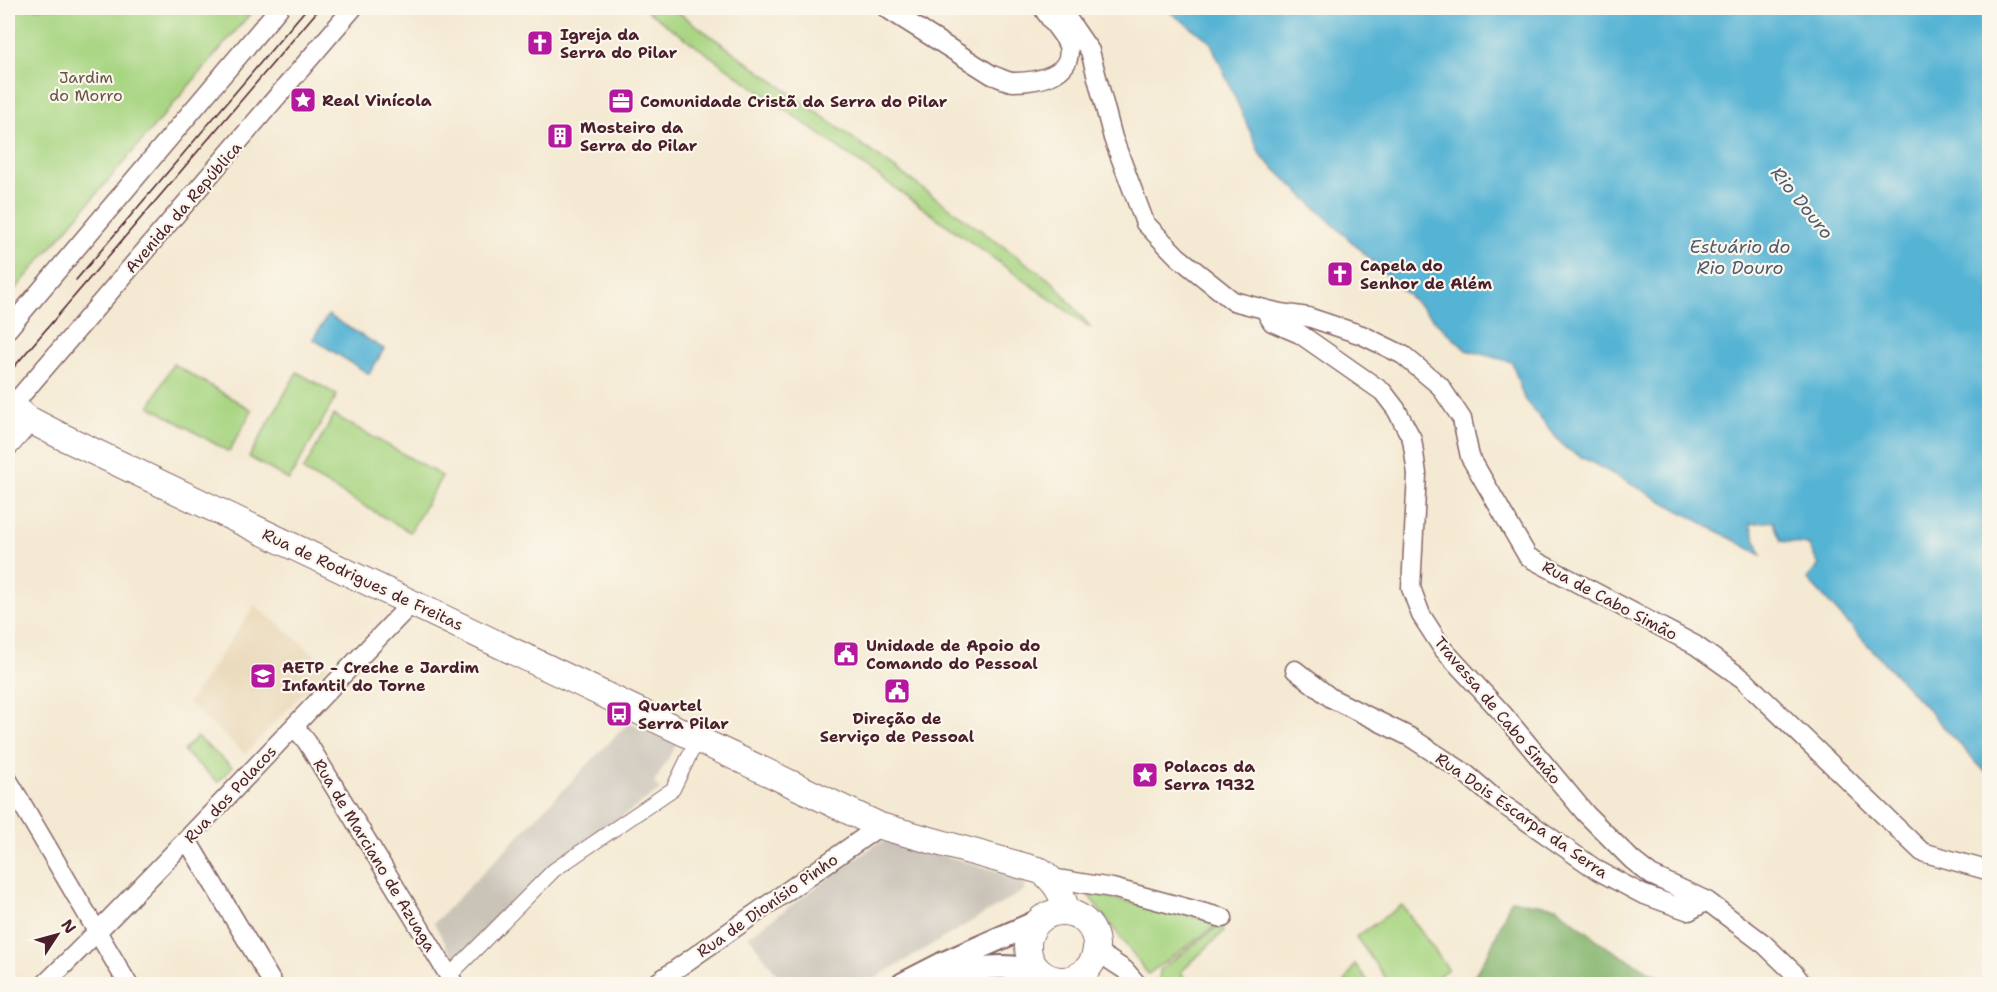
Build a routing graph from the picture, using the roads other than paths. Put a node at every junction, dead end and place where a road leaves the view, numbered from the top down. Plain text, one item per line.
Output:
1 (279, 8) edge
2 (353, 8) edge
3 (886, 8) edge
4 (1043, 8) edge
5 (1056, 8) edge
6 (1264, 309) junction
7 (8, 329) edge
8 (16, 409) edge
9 (8, 442) edge
10 (413, 602) junction
11 (1295, 670) dead end
12 (294, 726) junction
13 (698, 738) junction
14 (8, 780) edge
15 (880, 825) junction
16 (187, 840) junction
17 (1989, 871) edge
18 (1051, 878) junction
19 (1707, 901) junction
20 (1066, 912) junction
21 (1223, 918) dead end
22 (1037, 922) junction
23 (97, 932) junction
24 (1096, 951) junction
25 (1054, 979) edge
26 (452, 980) edge
27 (45, 984) edge
28 (128, 984) edge
29 (273, 984) edge
30 (655, 984) edge
31 (903, 984) edge
32 (912, 984) edge
33 (1137, 984) edge
34 (1802, 984) edge

1 - 7 street
2 - 8 street, Avenida da República
3 - 4 street
5 - 6 street, Rua de Cabo Simão
6 - 17 street, Rua de Cabo Simão
6 - 19 street, Travessa de Cabo Simão
8 - 9 main road, Avenida da República
8 - 10 main road, Rua de Rodrigues de Freitas
10 - 12 street, Rua dos Polacos
10 - 13 main road, Rua de Rodrigues de Freitas
11 - 19 street, Rua Dois Escarpa da Serra
12 - 16 street, Rua dos Polacos
12 - 26 street, Rua de Marciano de Azuaga
13 - 15 main road, Rua de Rodrigues de Freitas
13 - 26 street
14 - 23 street
15 - 18 main road, Rua de Rodrigues de Freitas
15 - 30 street, Rua de Dionísio Pinho
16 - 23 street, Rua dos Polacos
16 - 29 street
18 - 20 main road
18 - 21 street, Rua de Rodrigues de Freitas
19 - 34 street
20 - 22 main road
20 - 24 main road
22 - 25 main road
22 - 31 street
23 - 27 street, Rua dos Polacos
23 - 28 street
24 - 25 main road
24 - 33 street
25 - 32 street

